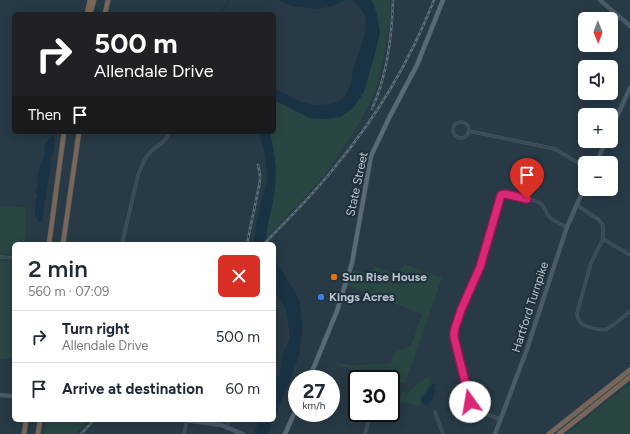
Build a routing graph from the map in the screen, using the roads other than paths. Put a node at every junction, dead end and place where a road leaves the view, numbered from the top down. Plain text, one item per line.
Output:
1 (90, 0) edge
2 (94, 0) edge
3 (108, 0) edge
4 (443, 0) edge
5 (600, 0) edge
6 (87, 12) edge
7 (91, 12) edge
8 (105, 12) edge
9 (630, 26) edge
10 (630, 88) edge
11 (618, 115) edge
12 (469, 131) junction
13 (64, 134) edge
14 (78, 134) edge
15 (169, 134) edge
16 (578, 163) edge
17 (580, 196) edge
18 (576, 205) junction
19 (567, 227) junction
20 (603, 239) junction
21 (49, 242) edge
22 (63, 242) edge
23 (122, 242) edge
24 (630, 255) edge
25 (0, 257) edge
26 (12, 258) edge
27 (630, 312) edge
28 (313, 370) edge
29 (630, 370) edge
30 (630, 377) edge
31 (0, 395) edge
32 (12, 396) edge
33 (435, 412) dead end
34 (500, 419) junction
35 (26, 422) edge
36 (40, 422) edge
37 (187, 422) edge
38 (210, 422) edge
39 (228, 422) edge
40 (290, 422) edge
41 (368, 422) edge
42 (227, 427) junction
43 (24, 434) edge
44 (38, 434) edge
45 (184, 434) edge
46 (243, 434) edge
47 (285, 434) edge
48 (365, 434) edge
49 (442, 434) edge
50 (495, 434) edge
51 (549, 434) edge
52 (559, 434) edge

1 - 6 highway
2 - 7 highway
3 - 8 highway
4 - 28 main road, State Street
5 - 9 main road
10 - 11 main road
12 - 12 street
12 - 16 street
13 - 21 highway
14 - 22 highway
15 - 23 street
17 - 18 main road, Hartford Turnpike
18 - 19 main road, Hartford Turnpike
18 - 20 street
19 - 34 main road, Hartford Turnpike
19 - 34 street
20 - 24 street
20 - 27 street
25 - 26 street
29 - 51 highway
30 - 52 highway
31 - 32 main road
33 - 49 street
34 - 50 main road, Hartford Turnpike
35 - 43 highway
36 - 44 highway
37 - 45 street
38 - 42 main road
39 - 42 street
40 - 47 main road
41 - 48 street
42 - 46 main road

